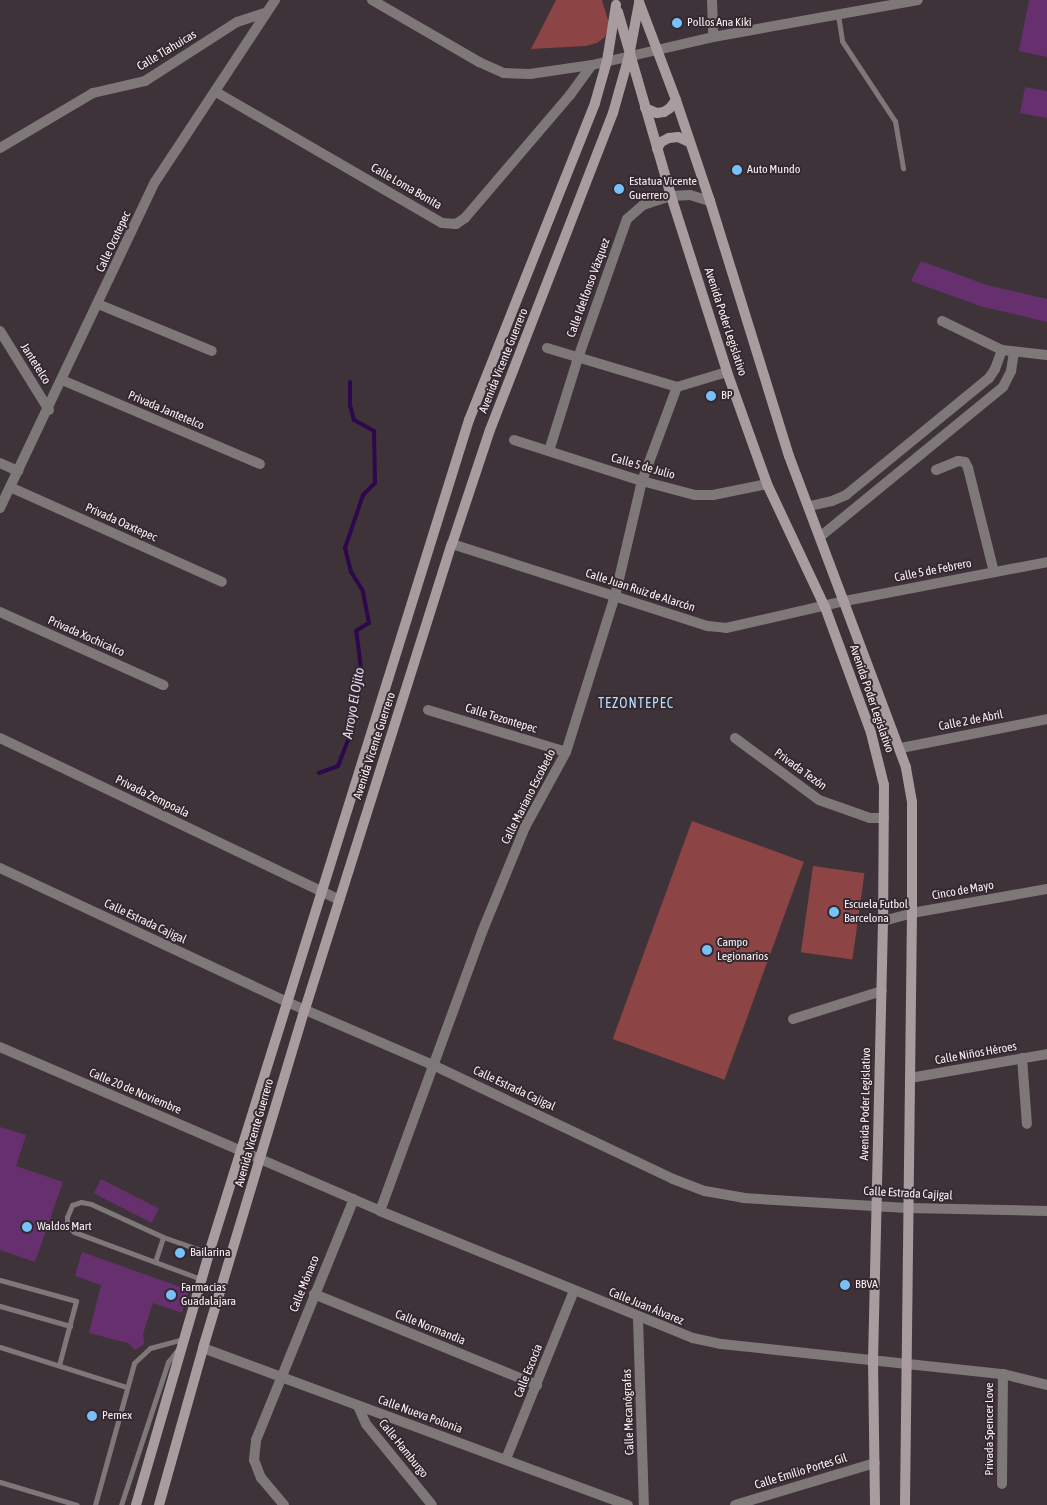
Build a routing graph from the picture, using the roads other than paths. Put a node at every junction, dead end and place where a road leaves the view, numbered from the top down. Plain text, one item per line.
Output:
1 (275, 0) edge
2 (372, 0) edge
3 (712, 0) edge
4 (918, 0) edge
5 (638, 1) edge
6 (615, 3) edge
7 (867, 5) edge
8 (265, 13) junction
9 (838, 16) junction
10 (713, 37) junction
11 (656, 49) junction
12 (629, 56) junction
13 (607, 61) junction
14 (592, 65) junction
15 (216, 92) junction
16 (676, 100) junction
17 (645, 108) junction
18 (689, 142) junction
19 (0, 148) edge
20 (657, 149) junction
21 (903, 168) dead end
22 (670, 196) junction
23 (710, 201) junction
24 (98, 304) junction
25 (942, 321) dead end
26 (0, 331) edge
27 (547, 348) dead end
28 (1002, 350) junction
29 (212, 351) dead end
30 (1014, 352) junction
31 (1047, 355) edge
32 (578, 358) junction
33 (727, 372) junction
34 (62, 380) junction
35 (677, 387) junction
36 (49, 410) junction
37 (514, 440) dead end
38 (549, 451) junction
39 (0, 464) edge
40 (260, 464) dead end
41 (936, 470) dead end
42 (18, 471) junction
43 (642, 481) junction
44 (767, 484) junction
45 (10, 487) junction
46 (810, 506) junction
47 (0, 508) edge
48 (821, 536) junction
49 (452, 544) junction
50 (1047, 562) edge
51 (994, 572) junction
52 (222, 582) dead end
53 (615, 596) junction
54 (846, 601) junction
55 (825, 607) junction
56 (0, 612) edge
57 (163, 685) dead end
58 (428, 710) dead end
59 (1047, 719) edge
60 (0, 738) edge
61 (734, 738) dead end
62 (901, 748) junction
63 (566, 752) junction
64 (884, 818) junction
65 (0, 868) edge
66 (1047, 888) edge
67 (321, 893) junction
68 (339, 900) junction
69 (912, 913) junction
70 (884, 921) junction
71 (882, 991) junction
72 (287, 1002) junction
73 (305, 1009) junction
74 (793, 1019) dead end
75 (0, 1047) edge
76 (1047, 1054) edge
77 (1022, 1058) junction
78 (435, 1066) junction
79 (910, 1078) junction
80 (1026, 1124) dead end
81 (242, 1151) junction
82 (261, 1159) junction
83 (354, 1199) junction
84 (876, 1206) junction
85 (907, 1208) junction
86 (380, 1211) junction
87 (1047, 1211) edge
88 (163, 1237) junction
89 (209, 1253) junction
90 (155, 1262) junction
91 (0, 1280) edge
92 (202, 1280) junction
93 (574, 1291) junction
94 (314, 1294) junction
95 (0, 1306) edge
96 (638, 1318) junction
97 (70, 1326) junction
98 (183, 1342) junction
99 (0, 1346) edge
100 (203, 1348) junction
101 (873, 1360) junction
102 (905, 1363) junction
103 (59, 1365) junction
104 (1003, 1374) junction
105 (281, 1378) junction
106 (537, 1385) junction
107 (1047, 1385) edge
108 (126, 1386) junction
109 (358, 1406) junction
110 (506, 1459) junction
111 (875, 1463) junction
112 (0, 1482) edge
113 (1002, 1484) dead end
114 (77, 1505) edge
115 (95, 1505) edge
116 (121, 1505) edge
117 (136, 1505) edge
118 (159, 1505) edge
119 (284, 1505) edge
120 (432, 1505) edge
121 (628, 1505) edge
122 (644, 1505) edge
123 (735, 1505) edge
124 (875, 1505) edge
125 (905, 1505) edge

1 - 8 street, Calle Ocotepec
2 - 14 street
3 - 10 street
4 - 7 street
5 - 11 main road, Avenida Poder Legislativo
5 - 12 main road, Avenida Vicente Guerrero
6 - 12 main road, Avenida Poder Legislativo
6 - 13 main road, Avenida Vicente Guerrero
7 - 9 street
8 - 15 street, Calle Ocotepec
8 - 19 street, Calle Tlahuicas
9 - 10 street
9 - 21 lane
10 - 11 street
11 - 12 street
11 - 16 main road, Avenida Poder Legislativo
12 - 13 street
12 - 17 main road, Avenida Poder Legislativo
12 - 49 main road, Avenida Vicente Guerrero
13 - 14 street
13 - 67 main road, Avenida Vicente Guerrero
14 - 15 street, Calle Loma Bonita
15 - 24 street, Calle Ocotepec
16 - 17 main road
16 - 18 main road, Avenida Poder Legislativo
17 - 20 main road, Avenida Poder Legislativo
18 - 20 main road
18 - 23 main road, Avenida Poder Legislativo
20 - 22 main road, Avenida Poder Legislativo
22 - 23 street, Calle Idelfonso Vázquez
22 - 32 street, Calle Idelfonso Vázquez
22 - 33 main road, Avenida Poder Legislativo
23 - 46 main road, Avenida Poder Legislativo
24 - 29 street
24 - 34 street, Calle Ocotepec
25 - 28 street
26 - 36 street, Jantetelco
27 - 32 street
28 - 30 street
28 - 46 street
30 - 31 street
30 - 48 street
32 - 35 street
32 - 38 street, Calle Idelfonso Vázquez
33 - 35 street
33 - 44 main road, Avenida Poder Legislativo
34 - 36 street, Calle Ocotepec
34 - 40 street, Privada Jantetelco
35 - 43 street, Calle Mariano Escobedo
36 - 42 street, Calle Ocotepec
37 - 38 street, Calle 5 de Julio
38 - 43 street, Calle 5 de Julio
39 - 42 street
41 - 51 street
42 - 45 street, Calle Ocotepec
43 - 44 street, Calle 5 de Julio
43 - 53 street, Calle Mariano Escobedo
44 - 55 main road, Avenida Poder Legislativo
45 - 47 street, Calle Ocotepec
45 - 52 street, Privada Oaxtepec
46 - 48 main road, Avenida Poder Legislativo
48 - 54 main road, Avenida Poder Legislativo
49 - 53 street, Calle Juan Ruiz de Alarcón
49 - 68 main road, Avenida Vicente Guerrero
50 - 51 street, Calle 5 de Febrero
51 - 54 street, Calle 5 de Febrero
53 - 55 street, Calle Juan Ruiz de Alarcón
53 - 63 street, Calle Mariano Escobedo
54 - 55 street, Calle 5 de Febrero
54 - 62 main road, Avenida Poder Legislativo
55 - 64 main road, Avenida Poder Legislativo
56 - 57 street, Privada Xochicalco
58 - 63 street, Calle Tezontepec
59 - 62 street, Calle 2 de Abril
60 - 67 street, Privada Zempoala
61 - 64 street, Privada Tezón
62 - 69 main road, Avenida Poder Legislativo
63 - 78 street, Calle Mariano Escobedo
64 - 70 main road, Avenida Poder Legislativo
65 - 72 street, Calle Estrada Cajigal
66 - 69 street, Cinco de Mayo
67 - 68 street, Privada Zempoala
67 - 72 main road, Avenida Vicente Guerrero
68 - 73 main road, Avenida Vicente Guerrero
69 - 70 street, Cinco de Mayo
69 - 79 main road, Avenida Poder Legislativo
70 - 71 main road, Avenida Poder Legislativo
71 - 74 street
71 - 84 main road, Avenida Poder Legislativo
72 - 73 street, Calle Estrada Cajigal
72 - 81 main road, Avenida Vicente Guerrero
73 - 78 street, Calle Estrada Cajigal
73 - 82 main road, Avenida Vicente Guerrero
75 - 81 street, Calle 20 de Noviembre
76 - 77 street, Calle Niños Héroes
77 - 79 street, Calle Niños Héroes
77 - 80 street
78 - 84 street, Calle Estrada Cajigal
78 - 86 street, Calle Mariano Escobedo
79 - 85 main road, Avenida Poder Legislativo
81 - 82 street, Calle 20 de Noviembre
81 - 89 main road, Avenida Vicente Guerrero
82 - 83 street, Calle Juan Álvarez
82 - 100 main road, Avenida Vicente Guerrero
83 - 86 street, Calle Juan Álvarez
83 - 94 street, Calle Mónaco
84 - 85 street, Calle Estrada Cajigal
84 - 101 main road, Avenida Poder Legislativo
85 - 87 street, Calle Estrada Cajigal
85 - 102 main road, Avenida Poder Legislativo
86 - 93 street, Calle Juan Álvarez
88 - 89 lane
88 - 90 lane
88 - 90 lane
89 - 92 main road, Avenida Vicente Guerrero
90 - 92 lane
91 - 97 lane
92 - 98 main road, Avenida Vicente Guerrero
93 - 96 street, Calle Juan Álvarez
93 - 106 street, Calle Escocia
94 - 105 street, Calle Mónaco
94 - 106 street, Calle Normandia
95 - 97 lane
96 - 101 street, Calle Juan Álvarez
96 - 122 street, Calle Mecanógrafas
97 - 103 lane
98 - 108 lane
98 - 116 lane
98 - 117 main road, Avenida Vicente Guerrero
99 - 103 lane
100 - 105 street, Calle Nueva Polonia
100 - 118 main road, Avenida Vicente Guerrero
101 - 102 street, Calle Juan Álvarez
101 - 111 main road, Avenida Poder Legislativo
102 - 104 street, Calle Juan Álvarez
102 - 125 main road, Avenida Poder Legislativo
103 - 108 lane
104 - 107 street, Calle Juan Álvarez
104 - 113 street, Privada Spencer Love
105 - 109 street, Calle Nueva Polonia
105 - 119 street, Calle Mónaco
106 - 110 street, Calle Escocia
108 - 115 lane
109 - 110 street, Calle Nueva Polonia
109 - 120 street, Calle Hamburgo
110 - 121 street, Calle Nueva Polonia
111 - 123 street, Calle Emilio Portes Gil
111 - 124 main road, Avenida Poder Legislativo
112 - 114 lane

